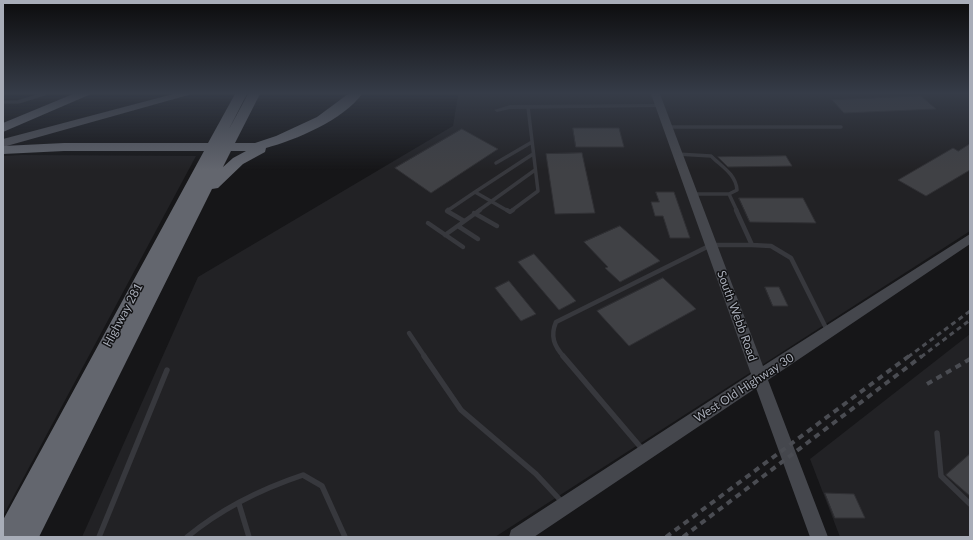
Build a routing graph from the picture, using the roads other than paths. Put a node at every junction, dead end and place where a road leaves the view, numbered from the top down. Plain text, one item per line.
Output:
1 (24, 119) edge
2 (60, 119) edge
3 (92, 119) edge
4 (231, 119) edge
5 (238, 119) edge
6 (319, 119) edge
7 (529, 119) edge
8 (665, 119) edge
9 (668, 127) junction
10 (841, 127) dead end
11 (3, 128) edge
12 (3, 134) edge
13 (532, 142) junction
14 (3, 143) edge
15 (270, 144) junction
16 (219, 149) junction
17 (3, 150) edge
18 (533, 154) junction
19 (677, 154) junction
20 (496, 163) dead end
21 (535, 170) junction
22 (475, 192) junction
23 (692, 194) junction
24 (729, 194) junction
25 (491, 201) junction
26 (474, 213) junction
27 (192, 214) junction
28 (464, 221) junction
29 (428, 224) dead end
30 (458, 226) junction
31 (497, 226) dead end
32 (445, 235) junction
33 (970, 238) edge
34 (478, 239) dead end
35 (711, 244) junction
36 (752, 245) junction
37 (463, 247) dead end
38 (409, 333) dead end
39 (828, 333) junction
40 (167, 370) dead end
41 (760, 378) junction
42 (937, 433) dead end
43 (645, 453) junction
44 (239, 504) junction
45 (970, 504) edge
46 (566, 506) junction
47 (7, 537) edge
48 (26, 537) edge
49 (99, 537) edge
50 (187, 537) edge
51 (249, 537) edge
52 (345, 537) edge
53 (518, 537) edge
54 (819, 537) edge

1 - 11 highway
2 - 12 main road
3 - 14 main road
4 - 16 highway, Highway 281
5 - 16 highway, Highway 281
6 - 15 highway
7 - 13 lane
8 - 9 street, South Webb Road
9 - 10 lane
9 - 19 street, South Webb Road
13 - 18 lane
13 - 20 lane
15 - 16 highway
15 - 27 highway
16 - 17 highway
16 - 27 highway, Highway 281
16 - 47 highway, Highway 281
18 - 21 lane
18 - 22 lane
19 - 23 street, South Webb Road
19 - 24 lane
21 - 25 lane
21 - 25 lane
22 - 25 lane
22 - 28 lane
23 - 24 lane
23 - 35 street, South Webb Road
24 - 36 lane
25 - 26 lane
26 - 28 lane
26 - 31 lane
27 - 48 highway, Highway 281
28 - 30 lane
29 - 32 lane
30 - 32 lane
30 - 34 lane
32 - 37 lane
33 - 39 street, West Old Highway 30
35 - 36 lane
35 - 41 street, South Webb Road
35 - 43 lane
36 - 39 lane
38 - 46 lane
39 - 41 street, West Old Highway 30
40 - 49 lane
41 - 43 street, West Old Highway 30
41 - 54 street, South Webb Road
42 - 45 lane
43 - 46 street, West Old Highway 30
44 - 50 lane
44 - 51 lane
44 - 52 lane
46 - 53 street, West Old Highway 30

